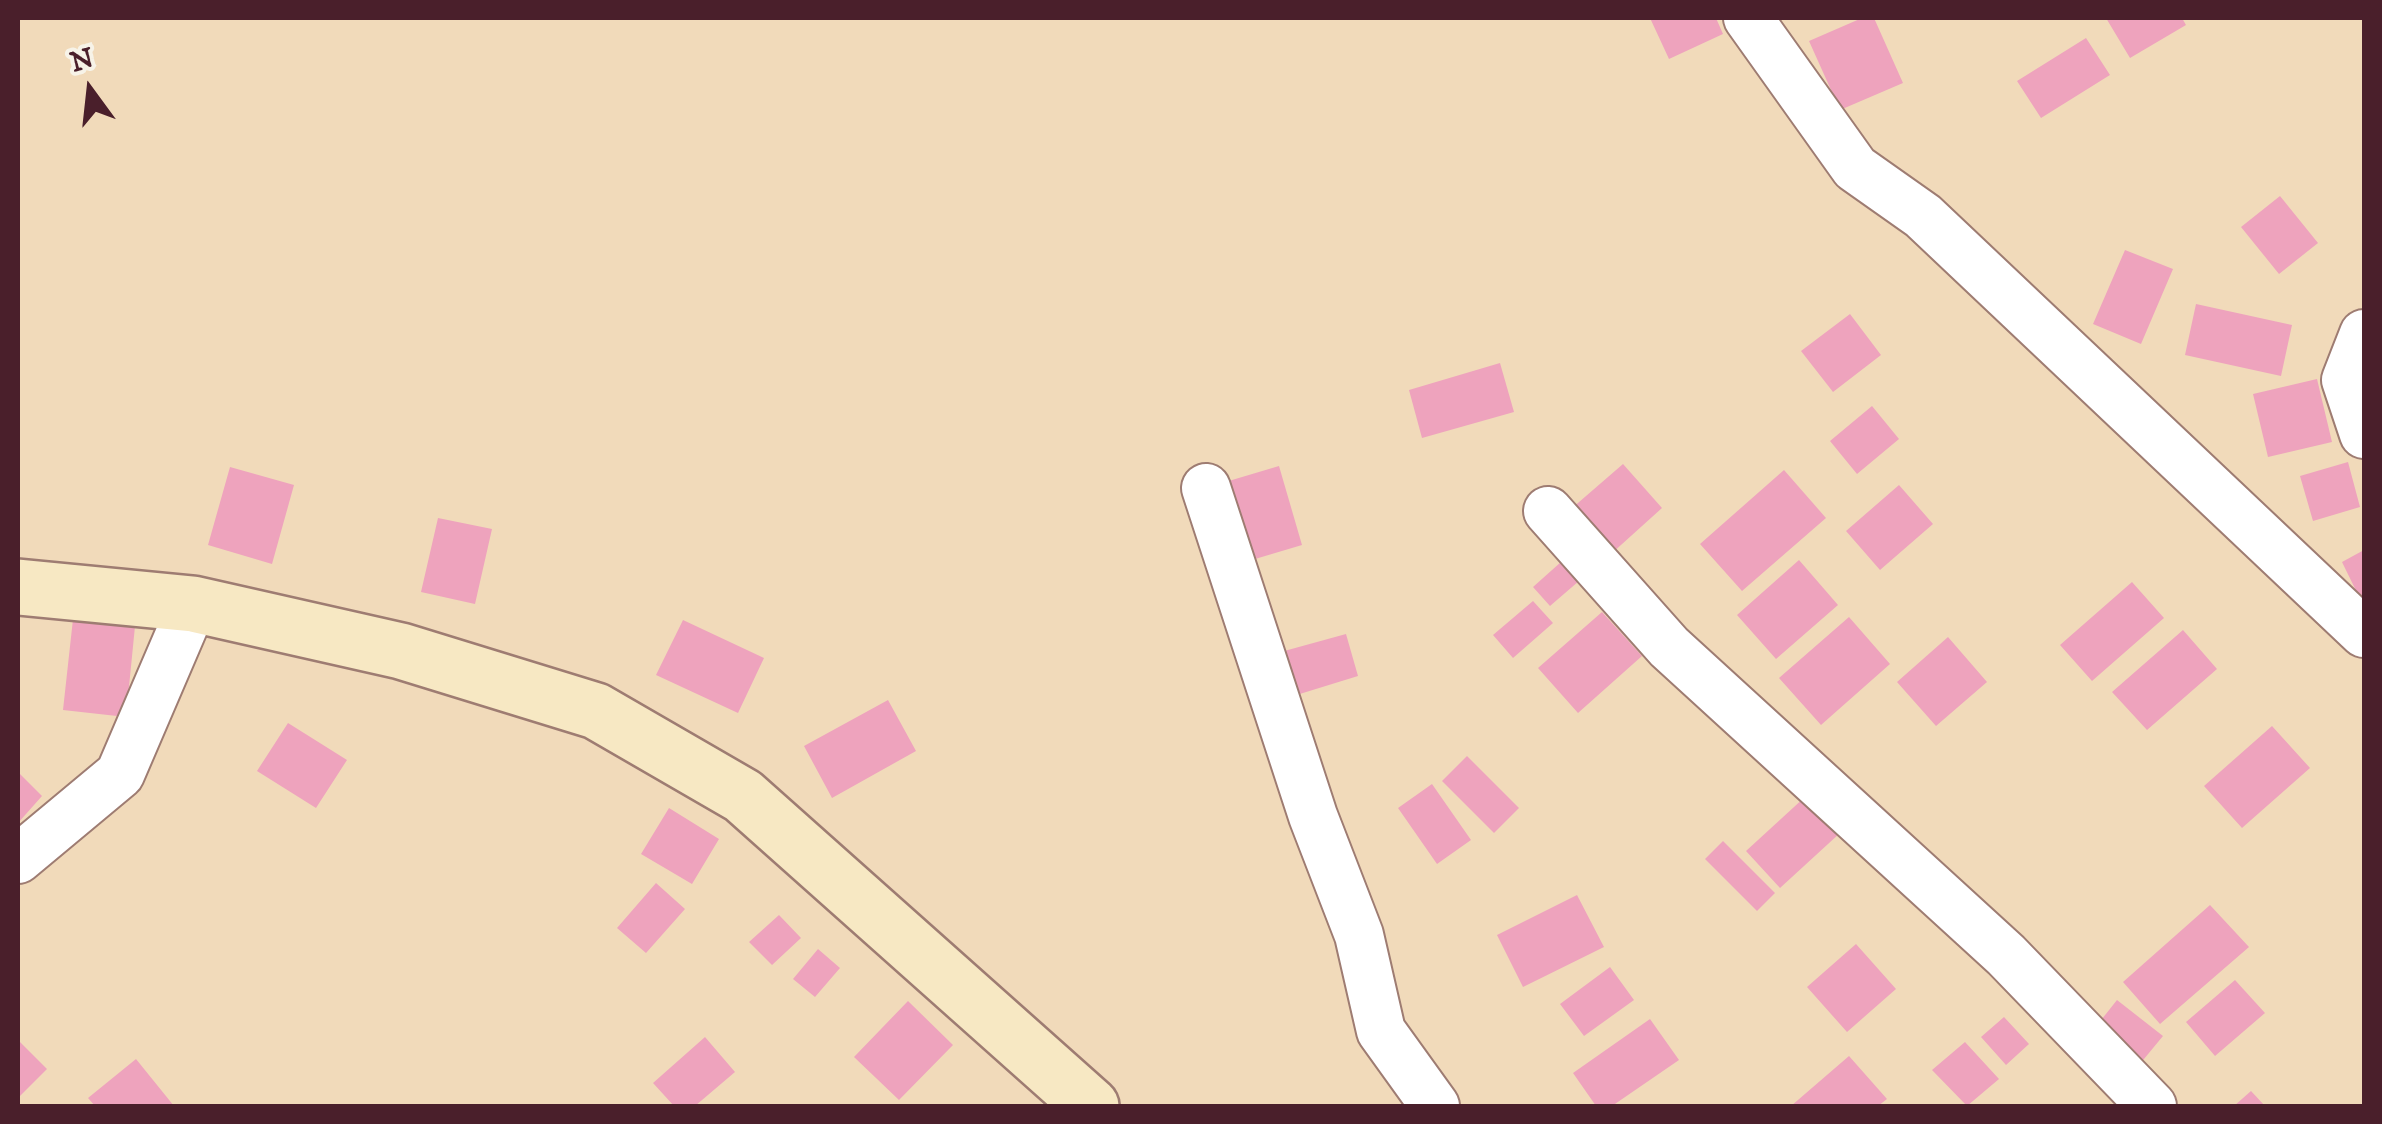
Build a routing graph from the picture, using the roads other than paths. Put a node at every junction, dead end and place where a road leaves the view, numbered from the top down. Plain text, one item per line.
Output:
1 (1748, 18) edge
2 (2364, 334) edge
3 (2364, 434) edge
4 (1206, 488) dead end
5 (1548, 511) dead end
6 (18, 587) edge
7 (193, 604) junction
8 (2364, 633) edge
9 (18, 859) edge
10 (1091, 1106) edge
11 (1435, 1106) edge
12 (2152, 1106) edge

1 - 8 street
2 - 3 street
4 - 11 street
5 - 12 street
6 - 7 street
7 - 9 street
7 - 10 street

